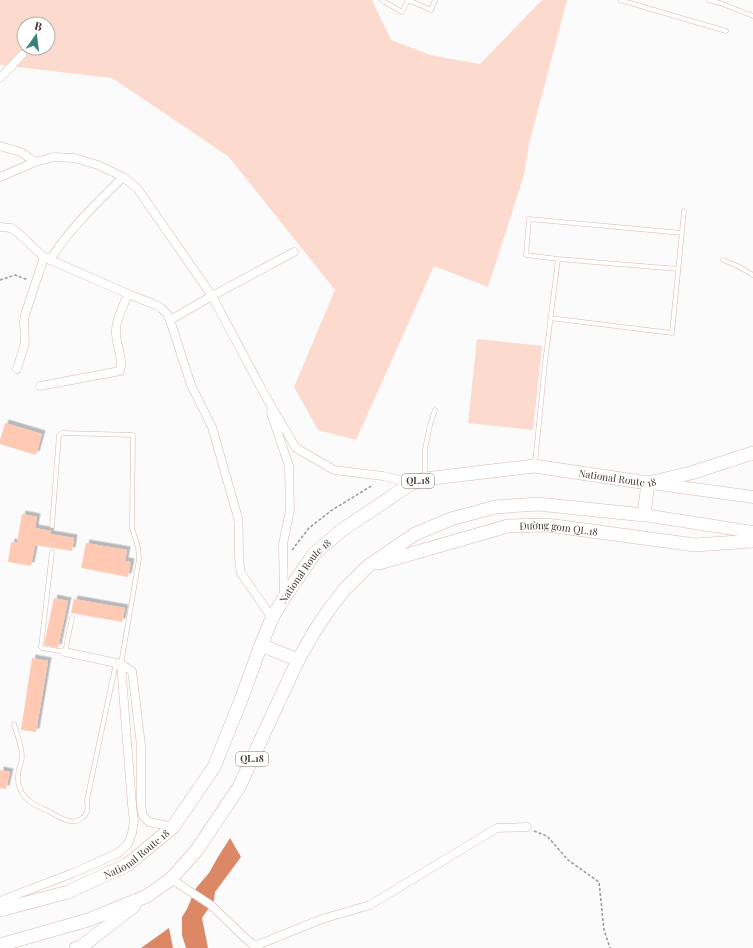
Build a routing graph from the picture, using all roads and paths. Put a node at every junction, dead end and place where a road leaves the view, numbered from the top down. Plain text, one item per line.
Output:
1 (382, 0) edge
2 (435, 0) edge
3 (620, 0) edge
4 (708, 0) edge
5 (719, 2) edge
6 (753, 16) edge
7 (726, 31) dead end
8 (21, 56) edge
9 (0, 78) edge
10 (0, 146) edge
11 (35, 162) junction
12 (123, 176) junction
13 (0, 177) edge
14 (684, 211) dead end
15 (0, 227) edge
16 (682, 233) junction
17 (294, 252) dead end
18 (47, 258) junction
19 (558, 259) junction
20 (723, 260) dead end
21 (678, 269) junction
22 (753, 275) edge
23 (0, 280) edge
24 (36, 283) junction
25 (128, 294) junction
26 (212, 296) junction
27 (550, 318) junction
28 (170, 320) junction
29 (17, 369) dead end
30 (40, 386) dead end
31 (267, 399) junction
32 (435, 410) dead end
33 (753, 453) edge
34 (534, 466) junction
35 (425, 479) junction
36 (412, 483) junction
37 (648, 483) junction
38 (373, 485) dead end
39 (753, 497) edge
40 (644, 515) junction
41 (52, 526) dead end
42 (753, 532) edge
43 (753, 541) edge
44 (290, 551) dead end
45 (52, 552) dead end
46 (368, 566) junction
47 (284, 598) junction
48 (72, 618) dead end
49 (272, 618) junction
50 (261, 645) junction
51 (65, 652) junction
52 (298, 660) junction
53 (118, 663) junction
54 (14, 724) dead end
55 (173, 827) junction
56 (527, 828) joint
57 (171, 879) junction
58 (147, 896) junction
59 (0, 901) edge
60 (0, 910) edge
61 (0, 945) edge
62 (257, 947) edge
63 (76, 948) edge
64 (610, 948) edge

1 - 2 lane
3 - 7 lane
4 - 5 lane
5 - 6 lane
8 - 9 street
10 - 11 street
11 - 12 street
11 - 13 street
12 - 18 street
12 - 26 street
14 - 16 lane
15 - 18 street
16 - 19 lane
16 - 21 lane
17 - 26 street
18 - 24 street
18 - 25 street
19 - 21 lane
19 - 27 lane
20 - 22 lane
21 - 27 lane
23 - 24 path
24 - 29 street
25 - 28 street
25 - 30 street
26 - 28 street
26 - 31 street
27 - 34 lane
28 - 49 street
31 - 36 street
31 - 47 street
32 - 35 lane
33 - 37 highway
34 - 35 highway, National Route 18 / QL.18
34 - 37 highway, National Route 18 / QL.18
35 - 36 highway, National Route 18 / QL.18
36 - 47 highway, National Route 18 / QL.18
37 - 39 main road, National Route 18 / QL.18
37 - 40 highway
38 - 44 path
40 - 42 main road, QL.18
40 - 46 highway, QL.18
41 - 53 lane
43 - 46 highway, Đường gom QL.18 / QL.18
45 - 51 lane
46 - 52 highway, QL.18
47 - 49 highway, National Route 18 / QL.18
48 - 51 lane
49 - 50 highway, National Route 18 / QL.18
50 - 52 highway
50 - 55 highway, National Route 18 / QL.18
51 - 53 street
52 - 57 highway, QL.18
53 - 54 lane
53 - 55 street
53 - 59 street
55 - 60 highway, National Route 18 / QL.18
56 - 62 street
56 - 64 path
57 - 58 highway, QL.18
57 - 62 street
58 - 61 highway, QL.18
58 - 63 highway

